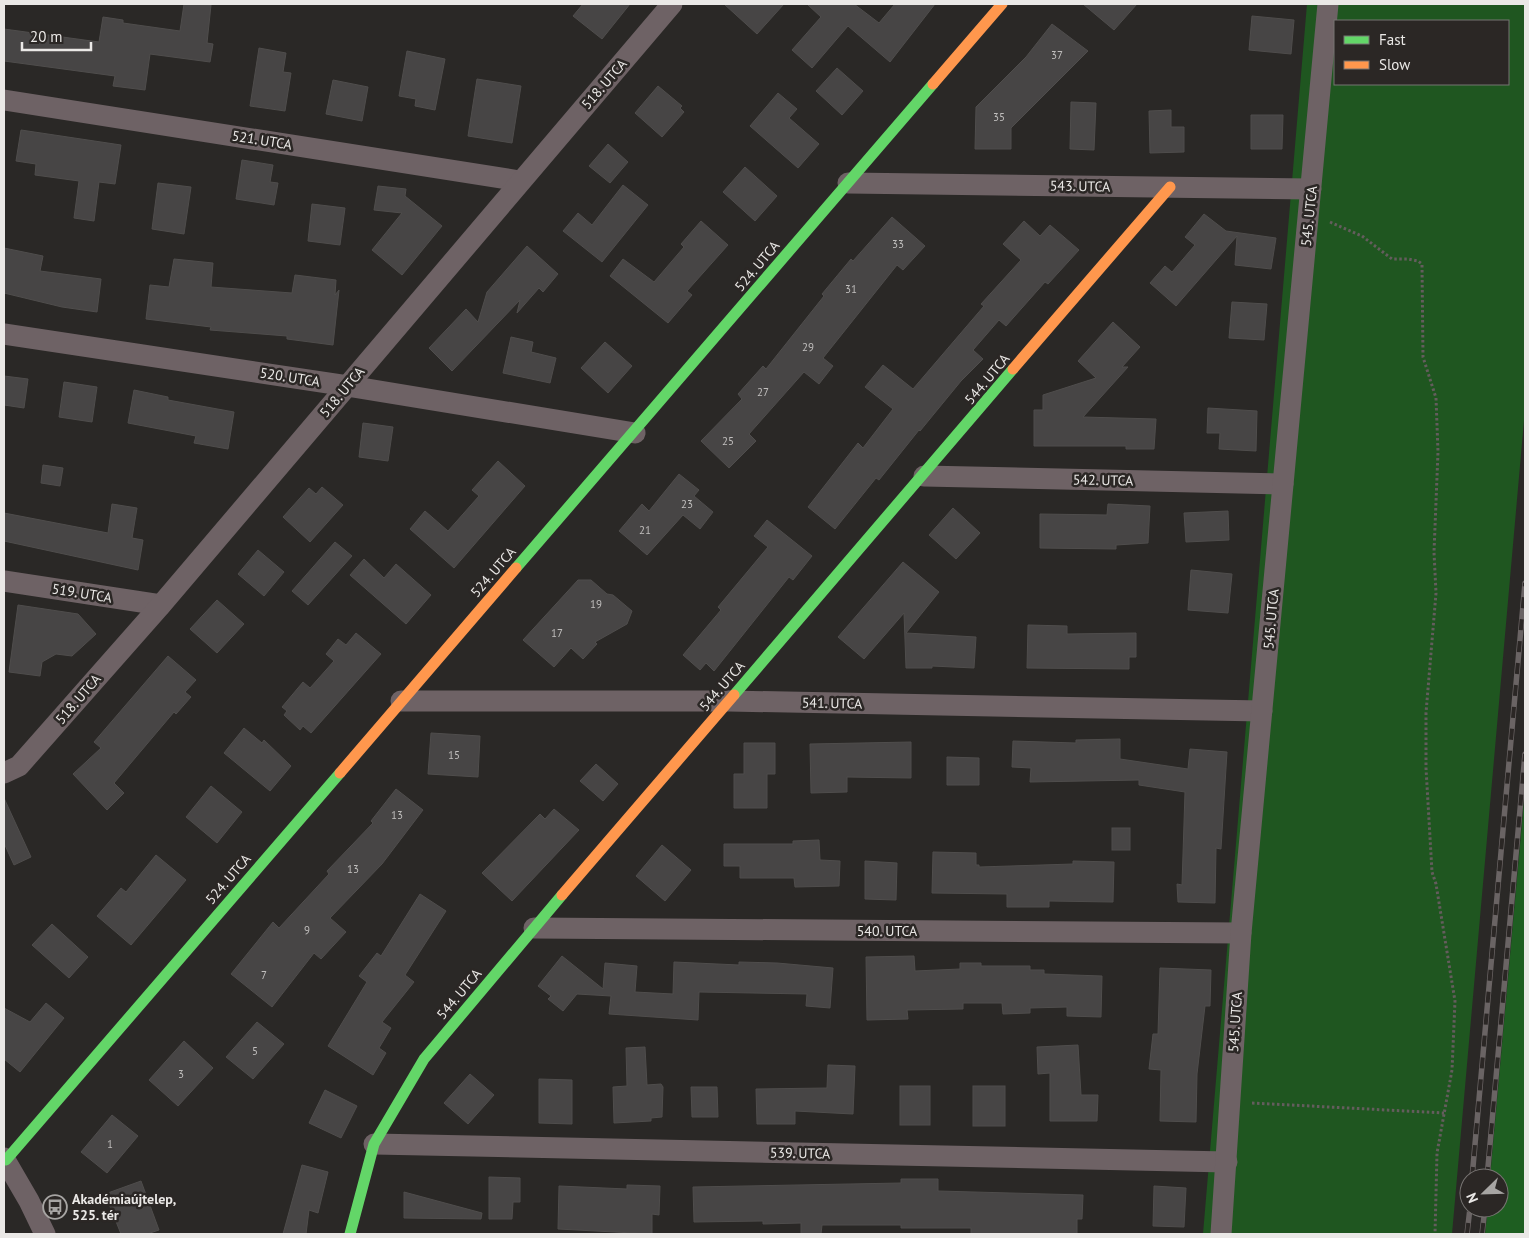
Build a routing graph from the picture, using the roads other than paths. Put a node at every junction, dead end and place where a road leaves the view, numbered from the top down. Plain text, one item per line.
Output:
1 (672, 4) edge
2 (1002, 4) edge
3 (1328, 4) edge
4 (4, 100) edge
5 (520, 181) junction
6 (848, 183) junction
7 (1170, 188) junction
8 (1311, 188) junction
9 (4, 334) edge
10 (348, 386) junction
11 (635, 432) junction
12 (924, 476) junction
13 (1282, 484) junction
14 (4, 581) edge
15 (160, 605) junction
16 (401, 700) junction
17 (729, 701) junction
18 (1262, 711) junction
19 (4, 773) edge
20 (534, 928) junction
21 (1241, 934) junction
22 (374, 1144) junction
23 (5, 1159) edge
24 (1226, 1162) junction
25 (45, 1234) edge
26 (350, 1234) edge
27 (1221, 1234) edge

1 - 5 street, 518. UTCA
2 - 6 street, 524. UTCA
3 - 8 street, 545. UTCA
4 - 5 street, 521. UTCA
5 - 10 street, 518. UTCA
6 - 7 street, 543. UTCA
6 - 11 street, 524. UTCA
7 - 8 street, 543. UTCA
7 - 12 street, 544. UTCA
8 - 13 street, 545. UTCA
9 - 10 street, 520. UTCA
10 - 11 street, 520. UTCA
10 - 15 street, 518. UTCA
11 - 16 street, 524. UTCA
12 - 13 street, 542. UTCA
12 - 17 street, 544. UTCA
13 - 18 street, 545. UTCA
14 - 15 street, 519. UTCA
15 - 19 street, 518. UTCA
16 - 17 street, 541. UTCA
16 - 23 street, 524. UTCA
17 - 18 street, 541. UTCA
17 - 20 street, 544. UTCA
18 - 21 street, 545. UTCA
20 - 21 street, 540. UTCA
20 - 22 street, 544. UTCA
21 - 24 street, 545. UTCA
22 - 24 street, 539. UTCA
22 - 26 street, 544. UTCA
23 - 25 street
24 - 27 street, 545. UTCA

